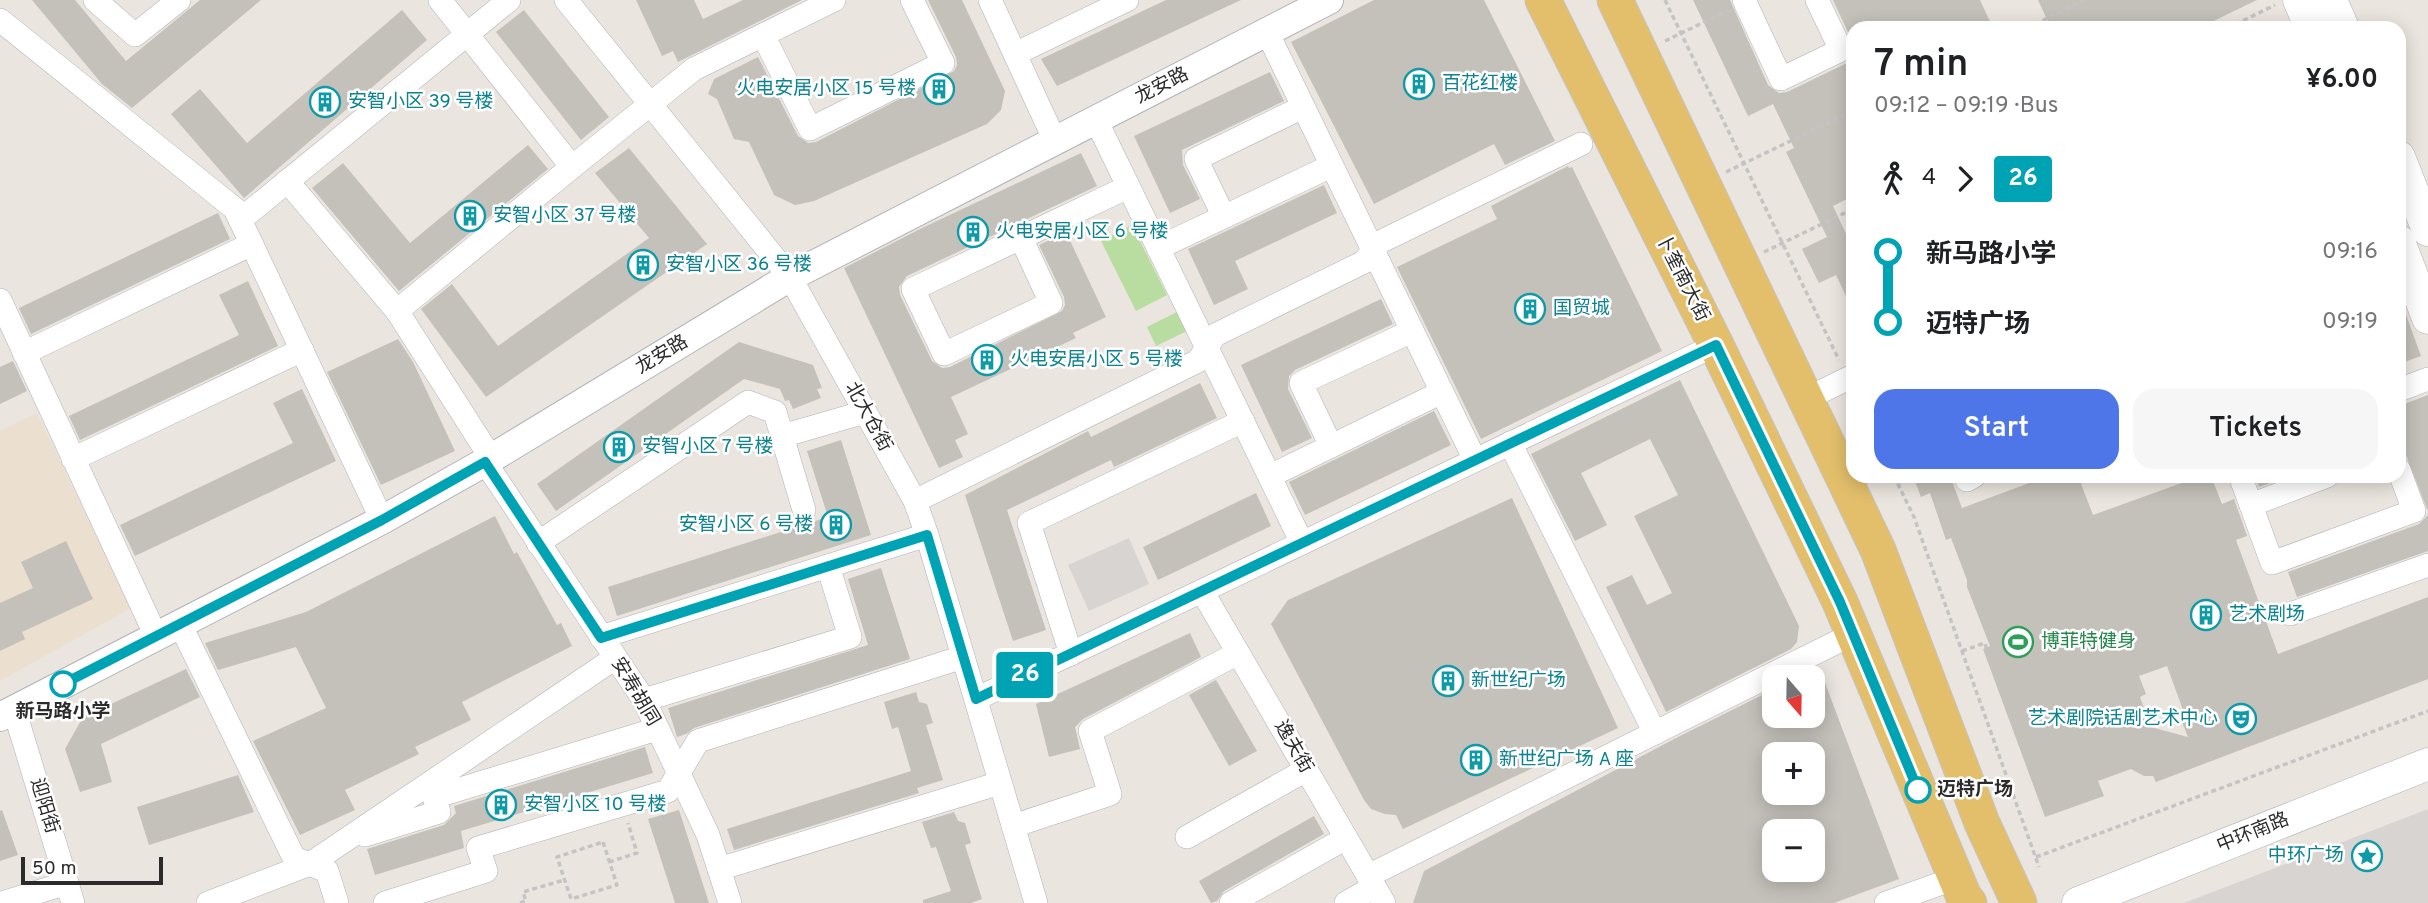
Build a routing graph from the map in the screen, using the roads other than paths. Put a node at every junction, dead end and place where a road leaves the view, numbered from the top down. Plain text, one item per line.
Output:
1 (95, 0) edge
2 (179, 0) edge
3 (440, 0) edge
4 (509, 0) edge
5 (566, 0) edge
6 (834, 0) edge
7 (912, 0) edge
8 (990, 0) edge
9 (1127, 0) edge
10 (1329, 0) edge
11 (1543, 0) edge
12 (1615, 0) edge
13 (1817, 0) edge
14 (2299, 0) edge
15 (2331, 0) edge
16 (1744, 1) edge
17 (0, 20) edge
18 (2308, 21) edge
19 (2340, 21) edge
20 (1266, 32) junction
21 (468, 34) junction
22 (764, 35) junction
23 (1015, 54) junction
24 (649, 103) junction
25 (1303, 107) junction
26 (1096, 120) junction
27 (1055, 141) junction
28 (1581, 144) dead end
29 (1331, 166) junction
30 (572, 167) junction
31 (2406, 175) edge
32 (287, 181) junction
33 (1128, 187) junction
34 (1223, 217) junction
35 (240, 220) junction
36 (2428, 230) edge
37 (1021, 238) junction
38 (252, 244) junction
39 (1158, 248) junction
40 (1373, 251) junction
41 (2406, 260) edge
42 (790, 277) junction
43 (0, 300) edge
44 (397, 311) junction
45 (2428, 318) edge
46 (1412, 331) junction
47 (1716, 345) junction
48 (1207, 347) junction
49 (302, 350) junction
50 (24, 353) junction
51 (2428, 379) edge
52 (1846, 380) edge
53 (2406, 387) edge
54 (1442, 392) junction
55 (1806, 398) junction
56 (865, 412) junction
57 (1243, 421) junction
58 (782, 436) junction
59 (1510, 443) junction
60 (1331, 446) junction
61 (73, 459) junction
62 (488, 460) junction
63 (1475, 460) junction
64 (1270, 476) junction
65 (1846, 482) edge
66 (1846, 483) edge
67 (2243, 483) edge
68 (2309, 483) edge
69 (2404, 483) edge
70 (915, 501) junction
71 (2251, 505) junction
72 (804, 510) dead end
73 (382, 520) junction
74 (927, 535) junction
75 (538, 543) junction
76 (1303, 543) junction
77 (2428, 565) edge
78 (828, 566) junction
79 (1202, 591) junction
80 (2290, 614) dead end
81 (168, 630) junction
82 (1853, 634) junction
83 (601, 638) junction
84 (1071, 653) junction
85 (1238, 653) junction
86 (963, 657) junction
87 (615, 658) junction
88 (976, 699) junction
89 (644, 700) junction
90 (7, 713) edge
91 (657, 729) junction
92 (1655, 733) junction
93 (2428, 764) edge
94 (1306, 770) junction
95 (678, 773) junction
96 (1000, 783) junction
97 (1013, 826) junction
98 (1187, 837) dead end
99 (1346, 838) junction
100 (344, 841) junction
101 (310, 864) junction
102 (719, 869) junction
103 (1375, 889) edge
104 (1962, 891) edge
105 (70, 893) edge
106 (454, 893) edge
107 (1030, 900) edge
108 (2, 903) edge
109 (208, 903) edge
110 (337, 903) edge
111 (384, 903) edge
112 (730, 903) edge
113 (1231, 903) edge
114 (1346, 903) edge
115 (1886, 903) edge
116 (2019, 903) edge
117 (2078, 903) edge

1 - 2 street
3 - 21 street
4 - 21 street
5 - 24 street, 北大仓街
6 - 22 street
7 - 22 street
8 - 23 street
9 - 23 street
10 - 20 street, 龙安路
11 - 47 main road, 卜奎南大街
12 - 55 main road
13 - 16 street
14 - 18 main road
15 - 19 main road
17 - 35 street
20 - 25 street
20 - 26 street, 龙安路
21 - 30 street
21 - 32 street
22 - 24 street
23 - 27 street
24 - 30 street
24 - 42 street, 北大仓街
25 - 29 street
25 - 34 street
26 - 27 street, 龙安路
26 - 33 street
27 - 42 street, 龙安路
28 - 40 street
29 - 34 street
29 - 40 street
30 - 44 street
31 - 36 main road
32 - 35 street
32 - 44 street, 安寿胡同
33 - 37 street
33 - 39 street
34 - 39 street
35 - 38 street
37 - 37 street
38 - 49 street
38 - 50 street
39 - 48 street
40 - 46 street
40 - 48 street
41 - 45 main road
42 - 56 street, 北大仓街
42 - 62 street, 龙安路
43 - 50 street
44 - 62 street, 安寿胡同
46 - 54 street
46 - 60 street
47 - 59 street
47 - 82 main road, 卜奎南大街
48 - 57 street
48 - 70 street
49 - 61 street
49 - 73 street
50 - 61 street
51 - 53 street
52 - 55 street
54 - 60 street
54 - 63 street
55 - 65 main road
56 - 58 street
56 - 70 street, 北大仓街
57 - 64 street
57 - 84 street
58 - 72 street
58 - 75 street
59 - 63 street
59 - 92 street
60 - 64 street
61 - 81 street
62 - 73 street, 龙安路
62 - 75 street, 安寿胡同
63 - 76 street
64 - 76 street
66 - 116 main road
67 - 71 street
68 - 71 street
69 - 71 street
70 - 74 street, 北大仓街
73 - 81 street, 龙安路
74 - 78 street
74 - 86 street, 北大仓街
75 - 83 street, 安寿胡同
76 - 79 street
77 - 80 street
78 - 83 street
78 - 89 street
79 - 84 street
79 - 85 street, 逸夫街
81 - 90 street, 龙安路
81 - 101 street
82 - 92 street
82 - 104 main road, 卜奎南大街
83 - 87 street, 安寿胡同
84 - 88 street
85 - 94 street, 逸夫街
85 - 97 street
86 - 88 street, 北大仓街
86 - 95 street
87 - 89 street, 安寿胡同
87 - 100 street
88 - 96 street, 北大仓街
89 - 91 street, 安寿胡同
90 - 105 street, 迎阳街
91 - 95 street, 安寿胡同
91 - 100 street
92 - 103 street
93 - 117 main road, 中环南路
94 - 98 street
94 - 99 street, 逸夫街
95 - 102 street, 安寿胡同
95 - 106 street
96 - 97 street, 北大仓街
96 - 102 street
97 - 107 street, 北大仓街
99 - 103 street, 逸夫街
99 - 113 street
100 - 101 street
101 - 109 street
101 - 110 street
102 - 112 street, 安寿胡同
103 - 114 street
104 - 115 street
105 - 108 street
106 - 111 street

